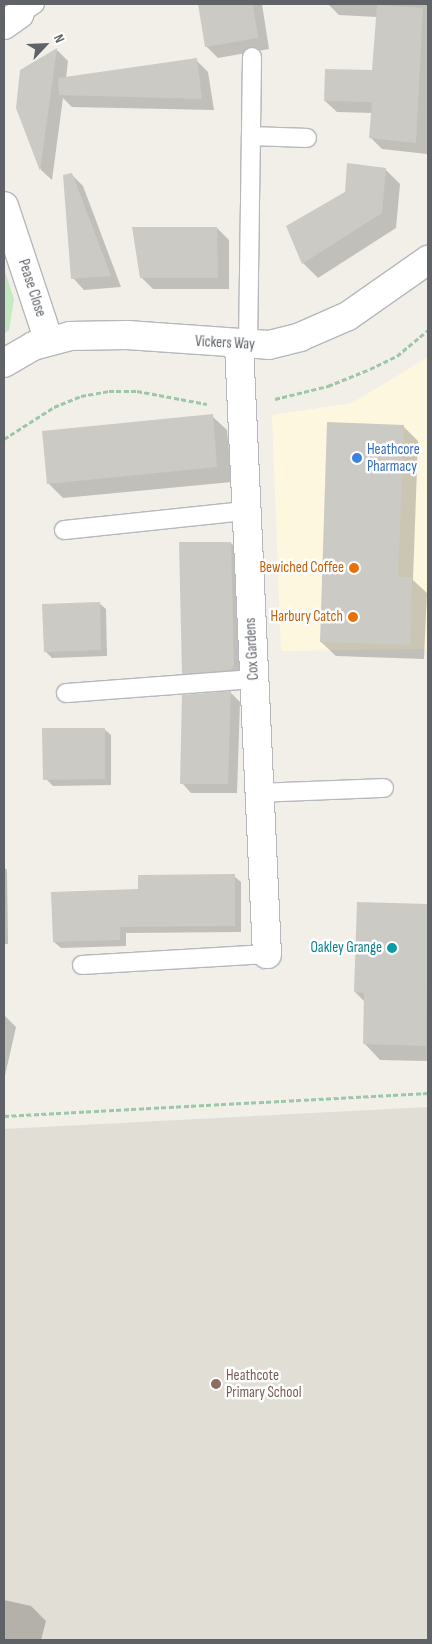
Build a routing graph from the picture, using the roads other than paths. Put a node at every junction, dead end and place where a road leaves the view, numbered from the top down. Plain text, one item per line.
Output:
1 (252, 57) dead end
2 (251, 136) junction
3 (307, 138) dead end
4 (4, 206) edge
5 (428, 260) edge
6 (49, 341) junction
7 (243, 345) junction
8 (4, 363) edge
9 (245, 511) junction
10 (64, 530) dead end
11 (254, 679) junction
12 (66, 693) dead end
13 (384, 788) dead end
14 (259, 793) junction
15 (267, 954) joint
16 (82, 965) dead end

1 - 2 lane
2 - 3 lane
2 - 7 lane
4 - 6 street, Pease Close
5 - 7 street, Vickers Way
6 - 7 street, Vickers Way
6 - 8 street, Vickers Way
7 - 9 street, Cox Gardens
9 - 10 lane
9 - 11 street, Cox Gardens
11 - 12 lane
11 - 14 street, Cox Gardens
13 - 14 lane
14 - 15 street, Cox Gardens
15 - 16 lane

